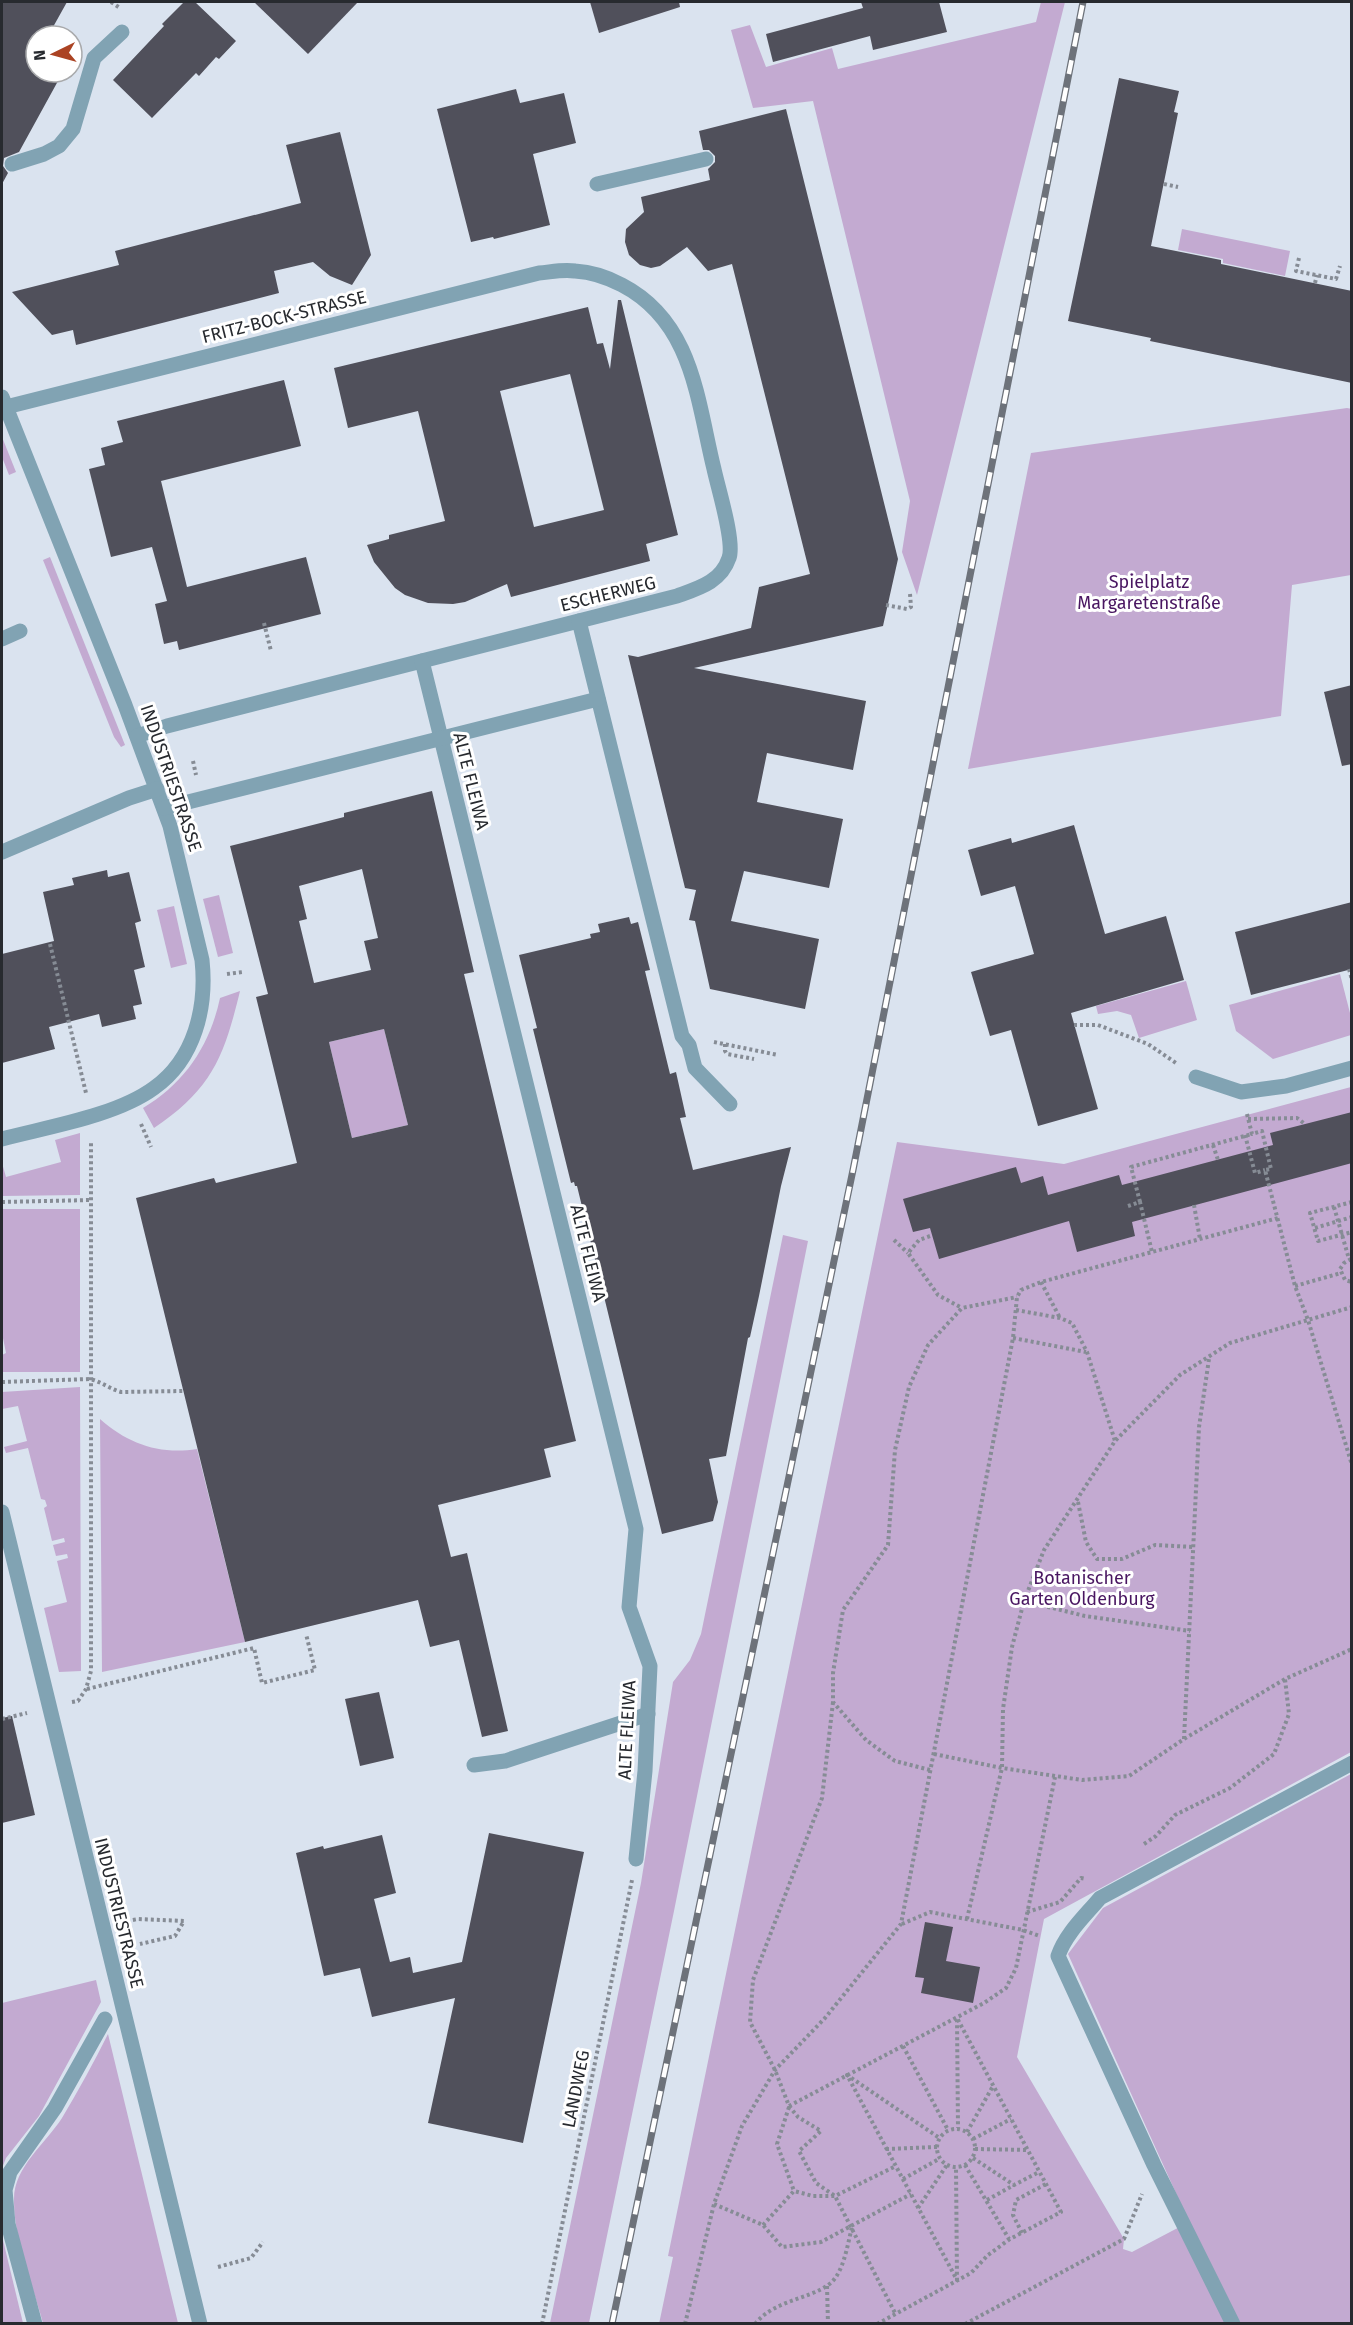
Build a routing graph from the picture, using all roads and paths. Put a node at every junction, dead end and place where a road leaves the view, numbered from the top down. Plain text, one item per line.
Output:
1 (122, 32) dead end
2 (705, 159) dead end
3 (12, 164) dead end
4 (597, 184) dead end
5 (1164, 184) dead end
6 (1178, 187) dead end
7 (1299, 258) dead end
8 (1340, 266) dead end
9 (572, 270) joint
10 (1317, 275) junction
11 (1315, 283) dead end
12 (4, 402) edge
13 (910, 594) dead end
14 (886, 606) dead end
15 (579, 621) junction
16 (264, 623) dead end
17 (20, 631) dead end
18 (2, 639) edge
19 (271, 651) dead end
20 (422, 661) junction
21 (598, 699) junction
22 (137, 736) junction
23 (441, 739) junction
24 (157, 789) junction
25 (164, 808) junction
26 (2, 852) edge
27 (50, 944) dead end
28 (1349, 969) dead end
29 (243, 972) dead end
30 (220, 974) dead end
31 (1352, 980) edge
32 (1074, 1025) dead end
33 (724, 1044) dead end
34 (734, 1045) dead end
35 (778, 1055) dead end
36 (754, 1059) dead end
37 (1352, 1068) edge
38 (1196, 1077) joint
39 (1241, 1092) junction
40 (87, 1094) dead end
41 (730, 1104) dead end
42 (1248, 1119) junction
43 (140, 1123) dead end
44 (1305, 1124) dead end
45 (1252, 1134) junction
46 (1245, 1135) junction
47 (91, 1137) dead end
48 (2, 1139) edge
49 (1213, 1145) junction
50 (151, 1147) dead end
51 (1218, 1160) dead end
52 (1265, 1170) junction
53 (91, 1200) junction
54 (2, 1202) edge
55 (1140, 1202) junction
56 (1352, 1202) edge
57 (1194, 1205) dead end
58 (1128, 1206) dead end
59 (1334, 1207) junction
60 (1352, 1217) edge
61 (1278, 1218) junction
62 (1337, 1221) junction
63 (1314, 1228) junction
64 (1352, 1232) edge
65 (1341, 1235) junction
66 (930, 1236) dead end
67 (1200, 1239) junction
68 (894, 1240) dead end
69 (1152, 1251) junction
70 (908, 1253) junction
71 (1350, 1259) edge
72 (1341, 1273) junction
73 (1041, 1282) junction
74 (1352, 1282) edge
75 (1295, 1286) junction
76 (1017, 1297) junction
77 (1352, 1307) edge
78 (962, 1308) junction
79 (1016, 1310) junction
80 (1060, 1318) junction
81 (1308, 1320) junction
82 (1013, 1338) junction
83 (1087, 1352) junction
84 (1209, 1359) junction
85 (90, 1379) junction
86 (2, 1382) edge
87 (183, 1391) dead end
88 (1115, 1441) junction
89 (1352, 1465) edge
90 (1078, 1501) junction
91 (2, 1512) edge
92 (1194, 1547) junction
93 (1024, 1601) junction
94 (1190, 1631) junction
95 (306, 1634) dead end
96 (1352, 1649) edge
97 (1285, 1679) junction
98 (86, 1689) junction
99 (78, 1701) dead end
100 (833, 1702) junction
101 (28, 1713) dead end
102 (648, 1714) junction
103 (2, 1719) edge
104 (1184, 1739) junction
105 (934, 1754) junction
106 (1352, 1763) edge
107 (474, 1765) dead end
108 (1002, 1768) junction
109 (930, 1770) junction
110 (1056, 1777) junction
111 (1137, 1848) dead end
112 (636, 1859) joint
113 (1089, 1879) dead end
114 (1027, 1912) junction
115 (967, 1919) junction
116 (126, 1922) dead end
117 (901, 1924) junction
118 (1023, 1930) junction
119 (140, 1944) dead end
120 (957, 2018) junction
121 (105, 2019) dead end
122 (903, 2045) junction
123 (775, 2070) junction
124 (847, 2075) junction
125 (993, 2086) junction
126 (789, 2106) junction
127 (1011, 2119) junction
128 (958, 2128) junction
129 (948, 2130) junction
130 (967, 2132) junction
131 (939, 2137) junction
132 (973, 2139) junction
133 (937, 2147) junction
134 (886, 2149) junction
135 (975, 2149) junction
136 (1028, 2150) junction
137 (973, 2158) junction
138 (939, 2159) junction
139 (947, 2165) junction
140 (965, 2165) junction
141 (1154, 2165) junction
142 (896, 2166) junction
143 (956, 2167) junction
144 (1039, 2172) junction
145 (903, 2179) junction
146 (1046, 2184) junction
147 (1014, 2186) junction
148 (794, 2191) junction
149 (911, 2194) junction
150 (835, 2196) junction
151 (987, 2200) junction
152 (714, 2204) junction
153 (918, 2208) junction
154 (762, 2225) junction
155 (852, 2226) junction
156 (1022, 2233) junction
157 (1010, 2239) junction
158 (264, 2242) dead end
159 (218, 2267) dead end
160 (957, 2280) junction
161 (827, 2286) junction
162 (895, 2313) junction
163 (35, 2324) edge
164 (200, 2324) edge
165 (542, 2324) edge
166 (685, 2324) edge
167 (754, 2324) edge
168 (828, 2324) edge
169 (876, 2324) edge
170 (965, 2324) edge
171 (1233, 2324) edge

1 - 3 street
2 - 4 street
5 - 6 path
7 - 10 path
8 - 10 path
9 - 12 street, FRITZ-BOCK-STRASSE
9 - 15 street, ESCHERWEG
10 - 11 path
12 - 22 street, INDUSTRIESTRASSE
13 - 14 path
15 - 20 street, ESCHERWEG
15 - 21 street
16 - 19 path
17 - 18 street
20 - 22 street, ESCHERWEG
20 - 23 street, ALTE FLEIWA
21 - 23 street
21 - 41 street
22 - 24 street, INDUSTRIESTRASSE
23 - 25 street
23 - 102 street, ALTE FLEIWA
24 - 25 street, INDUSTRIESTRASSE
24 - 26 street
25 - 48 street, INDUSTRIESTRASSE
27 - 40 path
28 - 31 path
29 - 30 path
32 - 38 path
33 - 36 path
34 - 35 path
37 - 39 street
38 - 39 street
39 - 42 path
42 - 44 path
42 - 45 path
43 - 50 path
45 - 46 path
45 - 52 path
46 - 49 path
46 - 52 path
47 - 53 path
49 - 51 path
49 - 55 path
52 - 61 path
53 - 54 path
53 - 85 path
55 - 58 path
55 - 69 path
56 - 59 path
57 - 67 path
59 - 62 path
59 - 63 path
60 - 62 path
61 - 67 path
61 - 75 path
62 - 63 path
62 - 65 path
63 - 65 path
64 - 65 path
65 - 71 path
66 - 70 path
67 - 69 path
68 - 70 path
69 - 73 path
70 - 78 path
71 - 72 path
72 - 74 path
72 - 75 path
73 - 76 path
73 - 80 path
75 - 81 path
76 - 78 path
76 - 79 path
77 - 81 path
78 - 100 path
79 - 80 path
79 - 82 path
80 - 83 path
81 - 84 path
81 - 89 path
82 - 83 path
82 - 105 path
83 - 88 path
84 - 88 path
84 - 92 path
85 - 86 path
85 - 87 path
85 - 98 path
88 - 90 path
90 - 92 path
90 - 93 path
91 - 164 street, INDUSTRIESTRASSE
92 - 94 path
93 - 94 path
93 - 108 path
94 - 104 path
95 - 98 path
96 - 97 path
97 - 104 path
97 - 111 path
98 - 99 path
100 - 109 path
100 - 123 path
101 - 103 path
102 - 107 street
102 - 112 street, ALTE FLEIWA
104 - 110 path
105 - 108 path
105 - 109 path
106 - 141 street
108 - 110 path
108 - 115 path
109 - 117 path
110 - 114 path
112 - 165 path, LANDWEG
113 - 114 path
114 - 118 path
115 - 117 path
115 - 118 path
116 - 119 path
117 - 123 path
118 - 120 path
120 - 122 path
120 - 125 path
120 - 128 path
121 - 163 street
122 - 124 path
122 - 129 path
123 - 126 path
123 - 152 path
124 - 126 path
124 - 131 path
124 - 134 path
125 - 127 path
125 - 130 path
126 - 148 path
126 - 150 path
127 - 132 path
127 - 136 path
128 - 129 path
128 - 130 path
129 - 131 path
130 - 132 path
131 - 133 path
132 - 135 path
133 - 134 path
133 - 138 path
134 - 142 path
135 - 136 path
135 - 137 path
136 - 144 path
137 - 140 path
137 - 147 path
138 - 139 path
138 - 145 path
139 - 143 path
139 - 153 path
140 - 143 path
140 - 151 path
141 - 170 path
141 - 171 street
142 - 145 path
142 - 150 path
143 - 160 path
144 - 146 path
144 - 147 path
145 - 149 path
146 - 156 path
146 - 156 path
147 - 151 path
148 - 150 path
148 - 154 path
149 - 153 path
149 - 155 path
150 - 155 path
151 - 157 path
152 - 154 path
152 - 166 path
153 - 160 path
154 - 155 path
155 - 161 path
155 - 162 path
156 - 157 path
157 - 160 path
158 - 159 path
160 - 162 path
161 - 167 path
161 - 168 path
162 - 169 path

